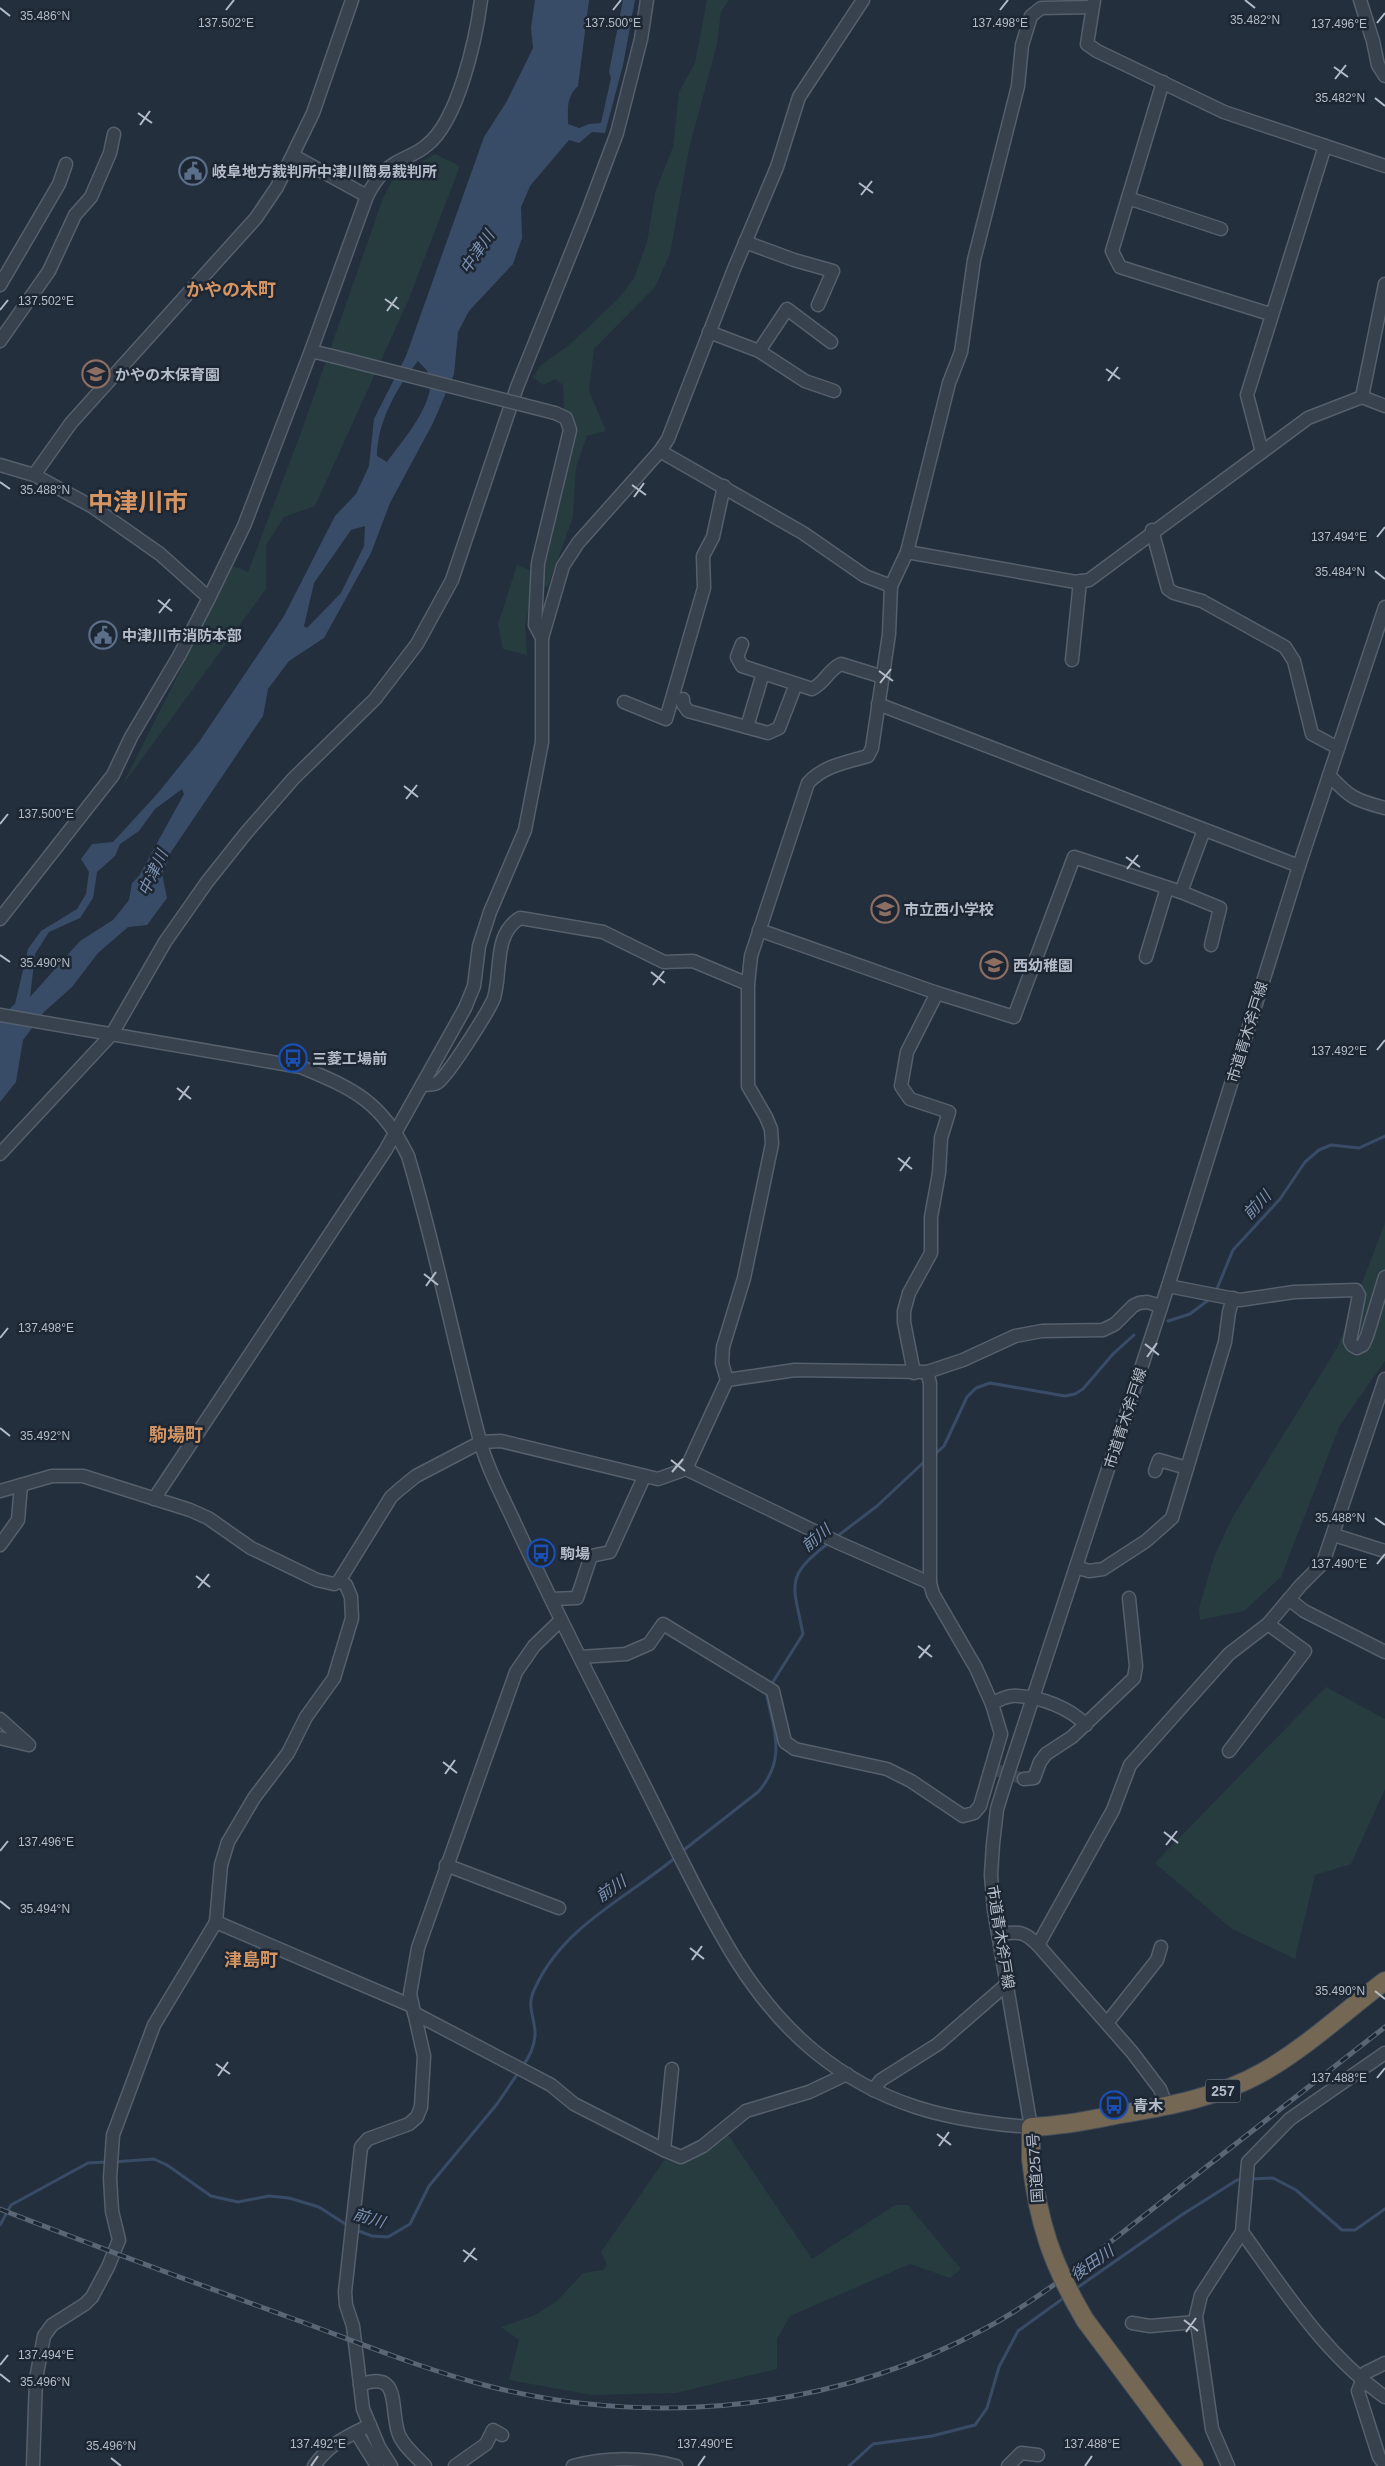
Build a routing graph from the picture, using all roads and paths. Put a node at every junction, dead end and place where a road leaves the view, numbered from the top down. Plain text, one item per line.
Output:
1 (352, 0) edge
2 (481, 0) edge
3 (647, 0) edge
4 (863, 0) edge
5 (1360, 0) edge
6 (1093, 4) edge
7 (1385, 76) edge
8 (1163, 82) junction
9 (114, 134) dead end
10 (1325, 146) junction
11 (294, 156) junction
12 (66, 164) dead end
13 (1385, 166) edge
14 (366, 196) junction
15 (1128, 198) junction
16 (1221, 229) dead end
17 (745, 242) junction
18 (1385, 284) edge
19 (0, 285) edge
20 (818, 305) dead end
21 (1270, 314) junction
22 (709, 332) junction
23 (0, 341) edge
24 (831, 342) dead end
25 (311, 351) junction
26 (759, 351) junction
27 (834, 391) dead end
28 (1362, 397) junction
29 (1385, 406) edge
30 (660, 451) junction
31 (1262, 452) junction
32 (0, 465) edge
33 (34, 475) junction
34 (724, 486) junction
35 (1152, 530) junction
36 (907, 552) junction
37 (1080, 581) junction
38 (891, 586) junction
39 (209, 598) junction
40 (1385, 607) edge
41 (542, 638) junction
42 (742, 644) dead end
43 (1072, 660) dead end
44 (763, 673) junction
45 (883, 677) junction
46 (796, 684) junction
47 (683, 699) dead end
48 (624, 702) dead end
49 (878, 704) junction
50 (747, 727) junction
51 (1338, 748) junction
52 (1329, 775) junction
53 (1385, 808) edge
54 (1204, 830) junction
55 (1298, 866) junction
56 (1167, 888) junction
57 (1181, 892) junction
58 (0, 919) edge
59 (759, 930) junction
60 (1211, 945) dead end
61 (1146, 957) dead end
62 (748, 984) junction
63 (937, 993) junction
64 (0, 1015) edge
65 (112, 1034) junction
66 (422, 1085) junction
67 (396, 1131) junction
68 (0, 1154) edge
69 (1385, 1277) edge
70 (1168, 1286) junction
71 (1227, 1297) junction
72 (1161, 1306) junction
73 (927, 1372) junction
74 (914, 1373) junction
75 (1385, 1379) edge
76 (727, 1380) junction
77 (481, 1442) junction
78 (1187, 1468) junction
79 (686, 1469) junction
80 (1155, 1471) dead end
81 (644, 1477) junction
82 (21, 1485) junction
83 (0, 1491) edge
84 (154, 1499) junction
85 (1334, 1535) junction
86 (0, 1545) edge
87 (1385, 1552) edge
88 (1076, 1567) junction
89 (339, 1581) junction
90 (930, 1583) junction
91 (1129, 1598) dead end
92 (1289, 1598) junction
93 (551, 1599) junction
94 (561, 1620) junction
95 (1268, 1624) junction
96 (1385, 1652) edge
97 (580, 1657) junction
98 (1032, 1698) junction
99 (992, 1704) junction
100 (0, 1719) edge
101 (1086, 1725) junction
102 (0, 1738) edge
103 (1229, 1751) dead end
104 (1024, 1779) dead end
105 (446, 1865) junction
106 (560, 1908) dead end
107 (216, 1922) junction
108 (998, 1934) junction
109 (1038, 1945) junction
110 (1162, 1947) dead end
111 (1385, 1980) edge
112 (1008, 1983) junction
113 (413, 2009) junction
114 (1107, 2023) junction
115 (1385, 2053) edge
116 (672, 2069) dead end
117 (846, 2074) junction
118 (873, 2090) junction
119 (1167, 2107) junction
120 (1031, 2127) junction
121 (664, 2150) junction
122 (1242, 2232) junction
123 (1196, 2322) junction
124 (1132, 2323) dead end
125 (1385, 2363) edge
126 (1361, 2380) junction
127 (360, 2385) junction
128 (1385, 2397) edge
129 (370, 2425) junction
130 (356, 2432) junction
131 (502, 2435) dead end
132 (1038, 2455) dead end
133 (1385, 2465) edge
134 (33, 2466) edge
135 (314, 2466) edge
136 (377, 2466) edge
137 (391, 2466) edge
138 (425, 2466) edge
139 (455, 2466) edge
140 (573, 2466) edge
141 (676, 2466) edge
142 (1008, 2466) edge
143 (1194, 2466) edge
144 (1228, 2466) edge

1 - 11 street
2 - 14 street
3 - 65 street
4 - 17 street
5 - 7 street
6 - 8 street
6 - 36 street
8 - 10 street
8 - 15 street
9 - 23 street
10 - 13 street
10 - 21 street
11 - 14 street
11 - 33 street
12 - 19 street
14 - 25 street
15 - 16 street
15 - 21 street
17 - 20 street
17 - 22 street
18 - 28 street
21 - 31 street
22 - 26 street
22 - 30 street
24 - 26 street
25 - 39 street
25 - 41 street, bridge
26 - 27 street
28 - 29 street
28 - 31 street
30 - 34 street
30 - 41 street
31 - 35 street
32 - 33 street
33 - 39 street
34 - 38 street
34 - 48 street
35 - 37 street
35 - 51 street
36 - 37 street
36 - 38 street
37 - 43 street
38 - 45 street
39 - 58 street
40 - 51 street, 市道青木斧戸線
41 - 66 street
42 - 44 street
44 - 46 street
44 - 50 street
45 - 46 street
45 - 49 street
46 - 50 street
47 - 50 street
49 - 54 street
49 - 59 street
51 - 52 street, 市道青木斧戸線
52 - 53 street
52 - 55 street, 市道青木斧戸線
54 - 55 street
54 - 57 street
55 - 70 street, 市道青木斧戸線
56 - 57 street
56 - 61 street
56 - 63 street
57 - 60 street
59 - 62 street
59 - 63 street
62 - 66 street
62 - 76 street
63 - 74 street
64 - 65 street
65 - 67 street
65 - 68 street
66 - 67 street
67 - 77 street
67 - 84 street
69 - 71 street
70 - 71 street
70 - 72 street, 市道青木斧戸線
71 - 78 street
72 - 73 street
72 - 88 street, 市道青木斧戸線
73 - 74 street
73 - 90 street
74 - 76 street
75 - 85 street
76 - 79 street
77 - 81 street
77 - 89 street
77 - 93 street
78 - 80 street
78 - 88 street
79 - 81 street
79 - 90 street
81 - 93 street
82 - 83 street
82 - 84 street
82 - 86 street
84 - 89 street
85 - 87 street
85 - 92 street
88 - 98 street, 市道青木斧戸線
89 - 107 street
90 - 99 street
91 - 101 street
92 - 95 street
92 - 96 street
93 - 94 street
94 - 97 street
94 - 105 street
95 - 103 street
95 - 109 street
97 - 99 street
97 - 117 street
98 - 99 street
98 - 101 street
98 - 108 street, 市道青木斧戸線
100 - 102 street
101 - 104 street
105 - 106 street
105 - 113 street
107 - 113 street
107 - 134 street
108 - 109 street
108 - 112 street, 市道青木斧戸線
109 - 114 street
110 - 114 street
111 - 119 highway, 国道257号 / 257
112 - 118 street
112 - 120 street, 市道青木斧戸線
113 - 121 street
113 - 127 street
114 - 119 street
115 - 122 street
116 - 121 street
117 - 118 street
117 - 121 street
118 - 120 street
119 - 120 highway, 国道257号 / 257
120 - 143 highway, 国道257号, bridge
122 - 123 street
122 - 126 street
123 - 124 street
123 - 144 street
125 - 126 street
126 - 128 street
126 - 133 street
127 - 129 street
127 - 138 street
129 - 130 street
129 - 137 street
130 - 135 street
130 - 136 street
131 - 139 street
132 - 142 street
140 - 141 street

